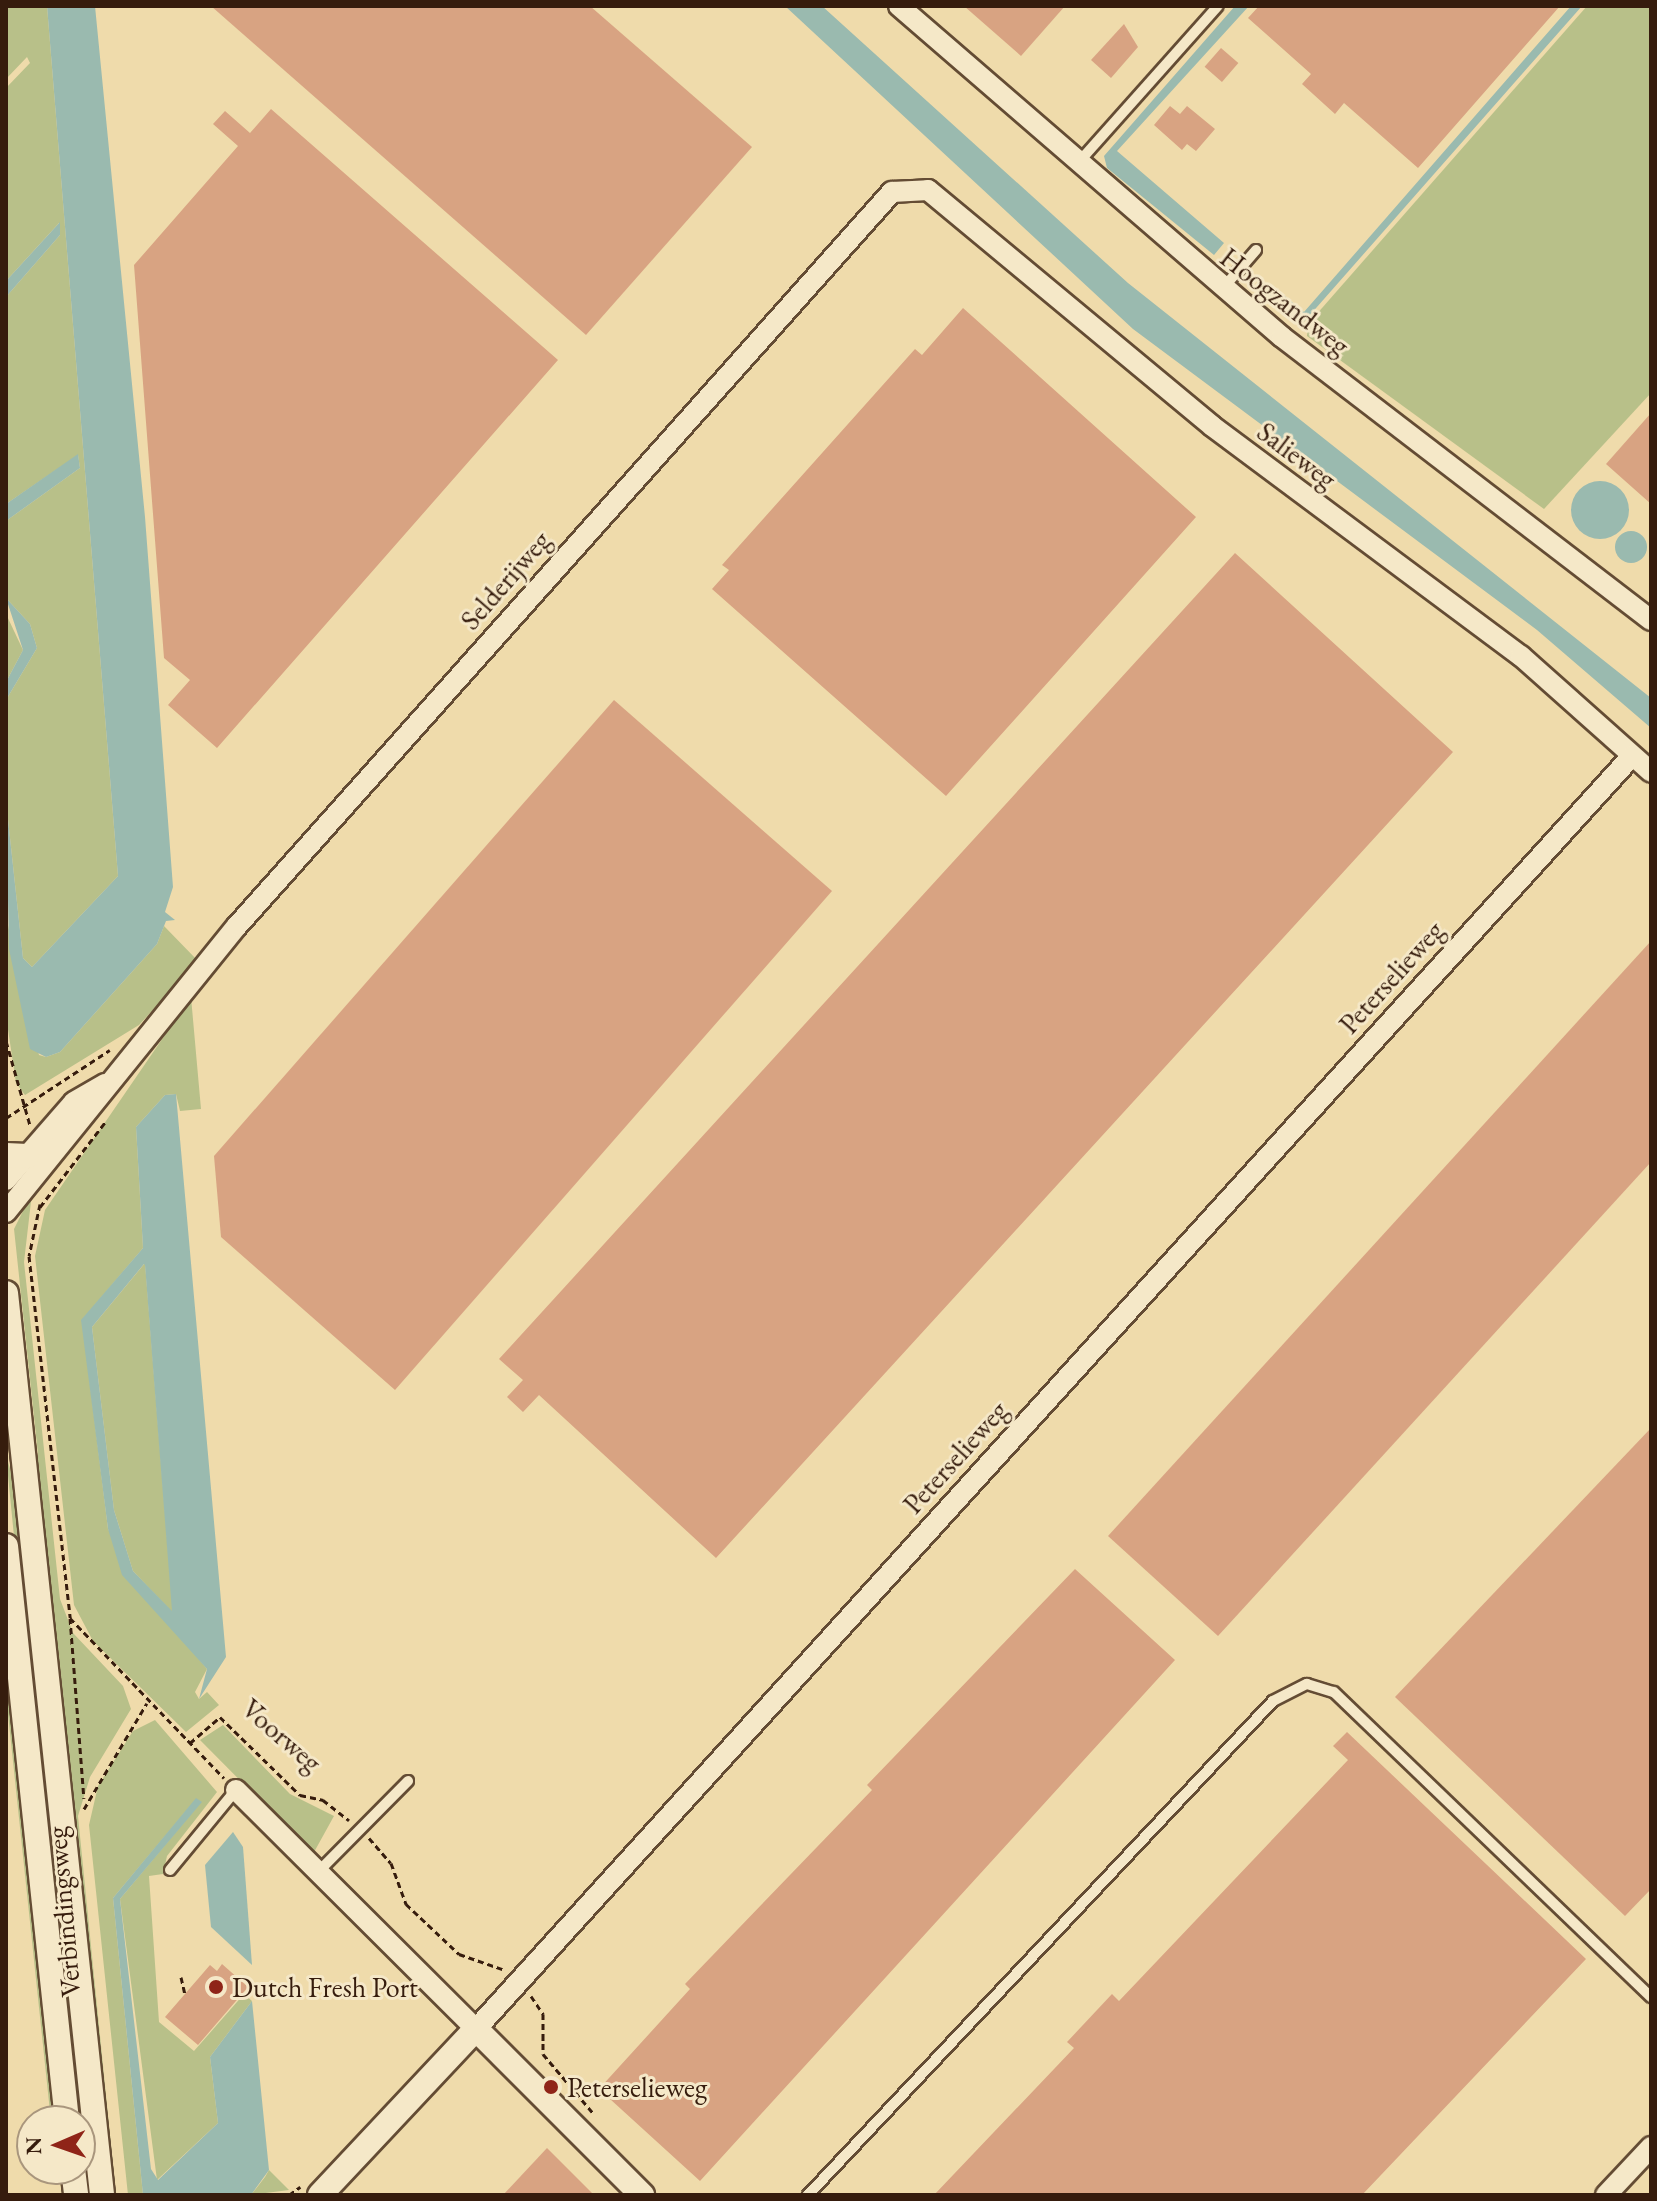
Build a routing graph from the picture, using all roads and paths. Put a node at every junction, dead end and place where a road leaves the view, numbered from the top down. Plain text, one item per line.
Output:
1 (899, 6) edge
2 (1218, 6) edge
3 (1077, 164) junction
4 (910, 188) joint
5 (1256, 250) dead end
6 (1222, 288) junction
7 (1649, 613) edge
8 (1632, 756) junction
9 (1651, 772) edge
10 (6, 1041) edge
11 (118, 1044) dead end
12 (20, 1102) junction
13 (6, 1118) edge
14 (26, 1159) edge
15 (6, 1180) edge
16 (6, 1212) edge
17 (6, 1293) edge
18 (6, 1546) edge
19 (70, 1618) junction
20 (148, 1701) junction
21 (190, 1743) junction
22 (408, 1781) dead end
23 (236, 1790) junction
24 (85, 1802) junction
25 (83, 1820) dead end
26 (360, 1829) junction
27 (170, 1870) dead end
28 (318, 1872) junction
29 (181, 1977) dead end
30 (519, 1982) junction
31 (185, 1994) dead end
32 (1651, 1997) edge
33 (476, 2029) junction
34 (65, 2105) edge
35 (603, 2125) dead end
36 (1651, 2147) edge
37 (102, 2195) edge
38 (320, 2195) edge
39 (642, 2195) edge
40 (808, 2195) edge
41 (1606, 2195) edge

1 - 3 street, Hoogzandweg
2 - 3 lane
3 - 6 street, Hoogzandweg
4 - 8 street, Salieweg
4 - 14 street, Selderijweg
5 - 6 lane
6 - 7 street, Hoogzandweg
8 - 9 street, Salieweg
8 - 30 street, Peterselieweg
10 - 12 path
11 - 12 path
12 - 13 path
12 - 14 path
14 - 15 street, Selderijweg
14 - 16 street, Selderijweg
14 - 19 path
17 - 37 street, Verbindingsweg
18 - 34 street, Verbindingsweg
19 - 20 path
19 - 24 path
20 - 21 path
20 - 24 path, Verbindingsweg
21 - 23 path
21 - 26 path, Voorweg
22 - 26 lane
23 - 27 lane
23 - 28 street
24 - 25 path, Verbindingsweg
26 - 28 lane
26 - 30 path, Voorweg
28 - 33 street
29 - 31 path
30 - 33 street, Peterselieweg
30 - 35 path, Voorweg
32 - 40 lane
33 - 38 street, Peterselieweg
33 - 39 street
36 - 41 street

